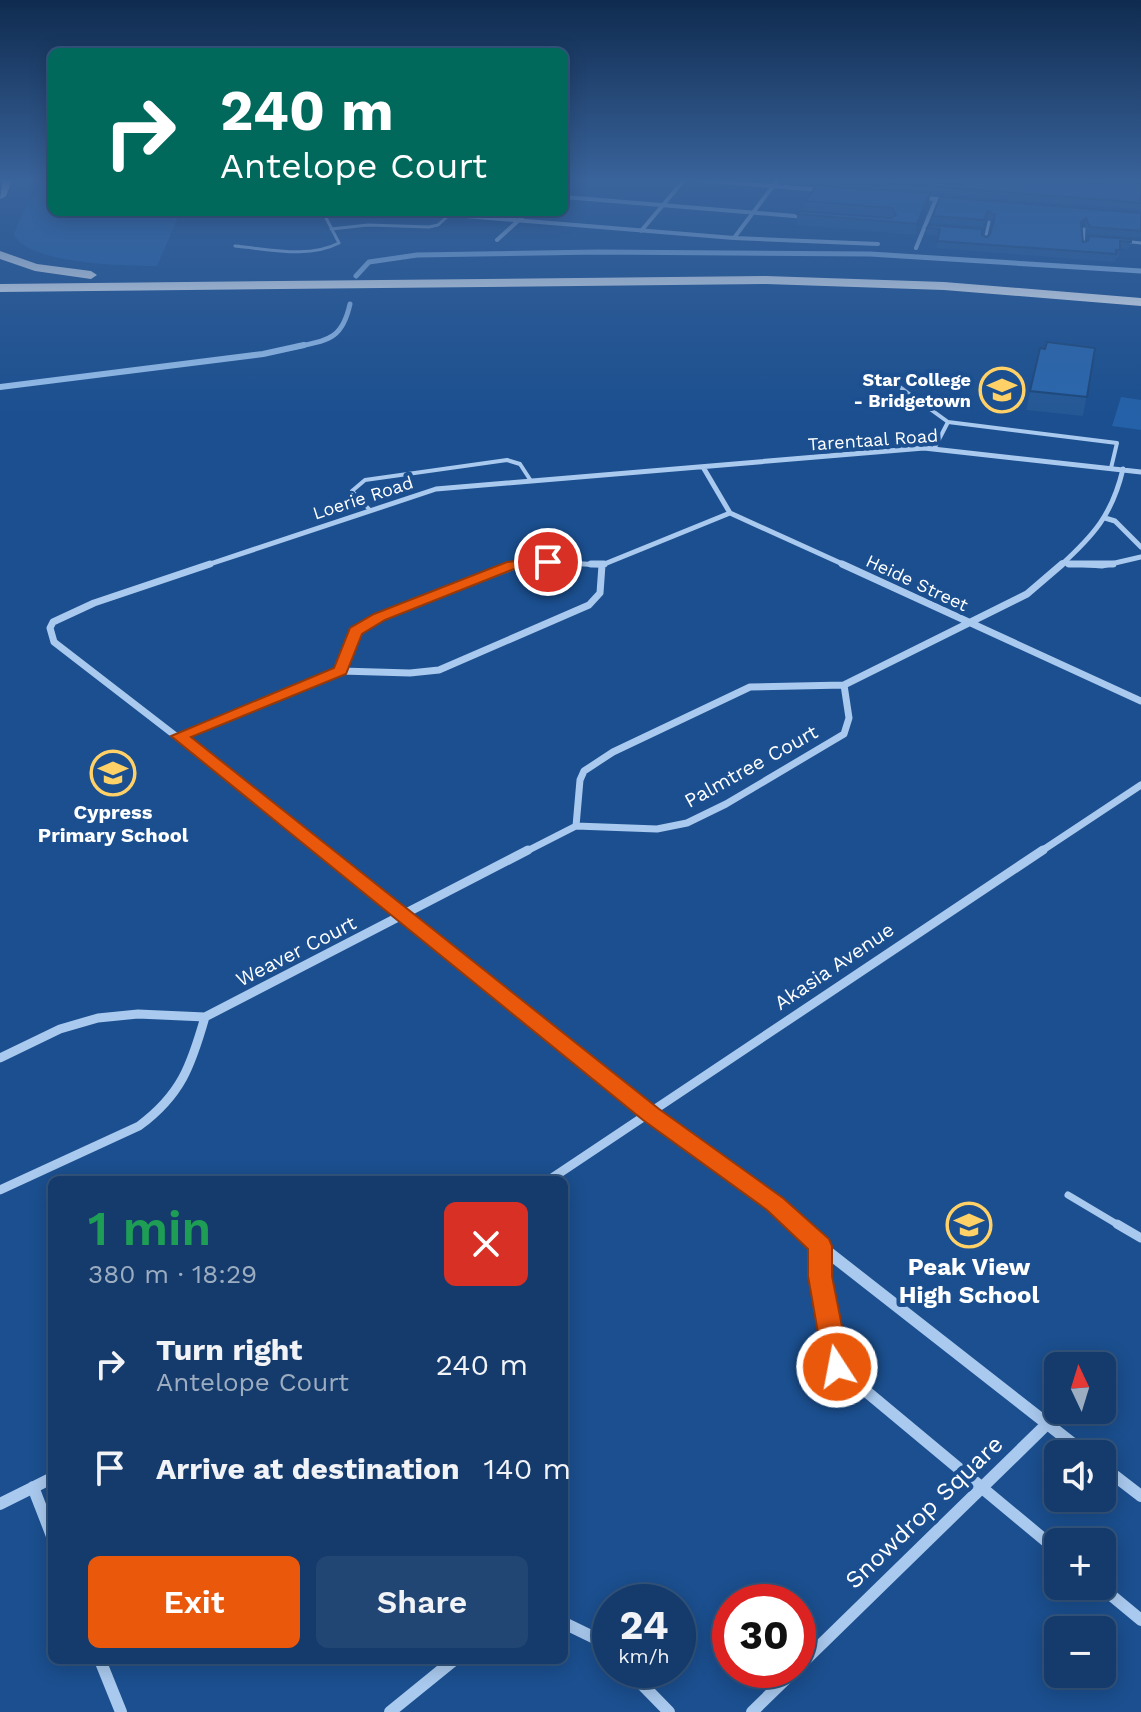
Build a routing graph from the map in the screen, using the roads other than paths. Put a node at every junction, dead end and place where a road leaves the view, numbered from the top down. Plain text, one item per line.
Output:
1 (8, 258) edge
2 (294, 285) junction
3 (0, 288) edge
4 (387, 290) junction
5 (314, 291) junction
6 (0, 300) edge
7 (1141, 302) edge
8 (1141, 316) edge
9 (886, 377) dead end
10 (948, 422) junction
11 (934, 449) junction
12 (703, 467) junction
13 (1111, 468) junction
14 (1123, 469) junction
15 (1141, 472) edge
16 (531, 481) junction
17 (369, 509) junction
18 (730, 513) junction
19 (1105, 518) junction
20 (1141, 547) edge
21 (1141, 557) edge
22 (1062, 563) junction
23 (602, 565) junction
24 (972, 624) junction
25 (341, 671) junction
26 (844, 685) junction
27 (1141, 701) edge
28 (179, 736) junction
29 (1141, 785) edge
30 (576, 826) junction
31 (404, 916) junction
32 (205, 1017) junction
33 (0, 1058) edge
34 (651, 1115) junction
35 (555, 1176) edge
36 (0, 1190) edge
37 (1068, 1195) dead end
38 (1141, 1238) edge
39 (820, 1246) junction
40 (1044, 1422) edge
41 (1047, 1424) joint
42 (1068, 1440) edge
43 (1116, 1477) edge
44 (48, 1480) edge
45 (33, 1487) junction
46 (980, 1487) junction
47 (1141, 1496) edge
48 (0, 1504) edge
49 (48, 1526) edge
50 (1044, 1540) edge
51 (1116, 1599) edge
52 (1141, 1620) edge
53 (568, 1625) edge
54 (592, 1637) edge
55 (816, 1648) edge
56 (102, 1664) edge
57 (449, 1664) edge
58 (646, 1688) edge
59 (776, 1688) edge
60 (121, 1712) edge
61 (390, 1712) edge
62 (669, 1712) edge
63 (752, 1712) edge

1 - 2 highway
2 - 3 highway
2 - 5 highway
4 - 5 highway
4 - 7 highway
4 - 8 highway
5 - 6 highway
9 - 10 lane
10 - 11 lane
10 - 13 lane
11 - 12 street, Tarentaal Road
11 - 13 street, Tarentaal Road
12 - 16 street, Loerie Road
12 - 18 street
13 - 14 street, Tarentaal Road
14 - 15 street, Tarentaal Road
14 - 19 street
16 - 17 street, Loerie Road
16 - 17 lane
17 - 28 street, Loerie Road
18 - 23 street
18 - 24 street, Heide Street
19 - 20 street
19 - 22 street
21 - 22 street
22 - 24 street
23 - 25 street
23 - 25 street
24 - 26 street
24 - 27 street, Heide Street
25 - 28 street
26 - 30 street
26 - 30 street, Palmtree Court
28 - 31 street
29 - 34 street, Akasia Avenue
30 - 31 street
31 - 32 street, Weaver Court
31 - 34 street
32 - 33 street
32 - 36 street
34 - 35 street, Akasia Avenue
34 - 39 street
37 - 38 lane
39 - 40 street
39 - 46 street
41 - 42 street
41 - 46 street, Snowdrop Square
43 - 47 street
44 - 45 street
45 - 48 street
45 - 49 street
46 - 50 street
46 - 55 street, Snowdrop Square
51 - 52 street
53 - 54 street
56 - 60 street
57 - 61 street
58 - 62 street
59 - 63 street, Snowdrop Square

